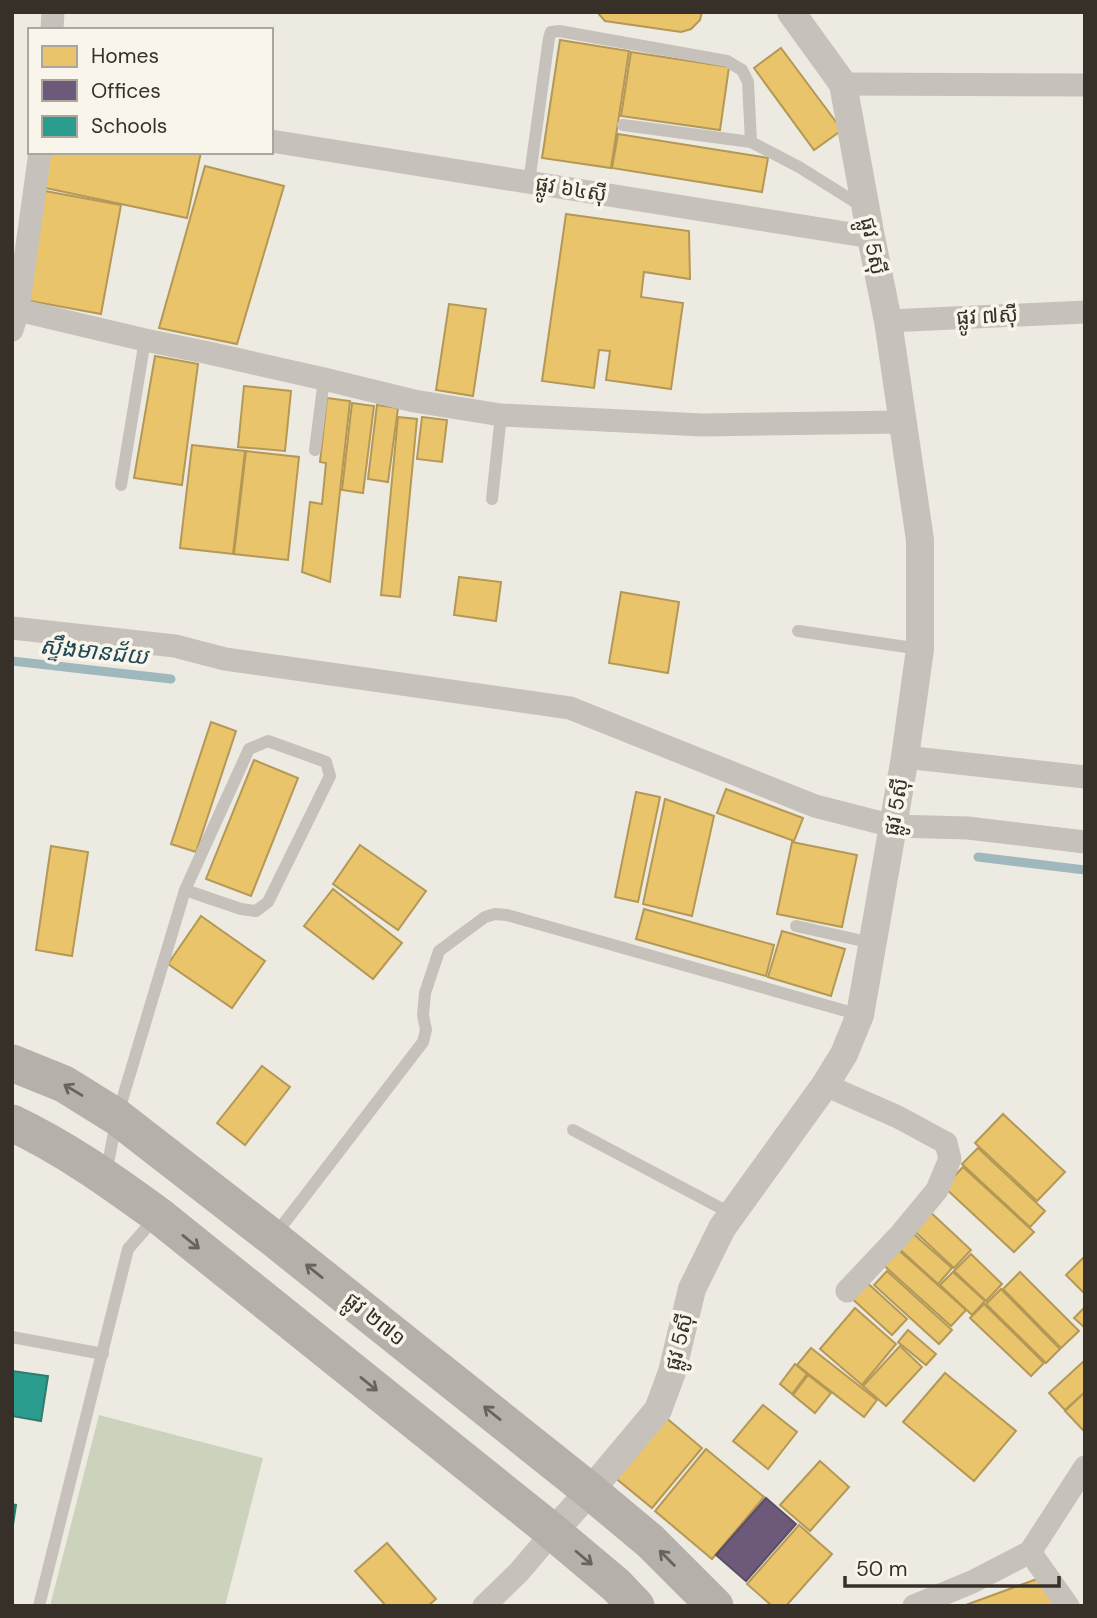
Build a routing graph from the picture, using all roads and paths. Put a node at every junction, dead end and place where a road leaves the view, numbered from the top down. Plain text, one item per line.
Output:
1 (791, 12) edge
2 (843, 84) junction
3 (1085, 85) edge
4 (624, 125) dead end
5 (273, 141) edge
6 (751, 142) junction
7 (39, 154) edge
8 (529, 182) junction
9 (866, 209) junction
10 (22, 213) edge
11 (871, 237) junction
12 (1085, 312) edge
13 (15, 320) edge
14 (888, 321) junction
15 (145, 341) junction
16 (324, 379) junction
17 (501, 415) junction
18 (902, 422) junction
19 (315, 450) dead end
20 (121, 485) dead end
21 (492, 499) dead end
22 (12, 628) edge
23 (798, 631) dead end
24 (920, 649) junction
25 (905, 757) junction
26 (1085, 777) edge
27 (893, 826) junction
28 (1085, 842) edge
29 (184, 890) junction
30 (796, 926) dead end
31 (873, 943) junction
32 (860, 1015) junction
33 (12, 1063) edge
34 (825, 1085) junction
35 (117, 1117) junction
36 (12, 1123) edge
37 (573, 1130) dead end
38 (106, 1177) junction
39 (733, 1214) junction
40 (158, 1215) junction
41 (273, 1238) junction
42 (847, 1291) dead end
43 (12, 1337) edge
44 (103, 1354) junction
45 (1085, 1467) edge
46 (590, 1491) junction
47 (553, 1532) junction
48 (1030, 1552) junction
49 (39, 1606) edge
50 (484, 1606) edge
51 (636, 1606) edge
52 (715, 1606) edge
53 (914, 1606) edge
54 (1068, 1606) edge

1 - 2 street, ផ្លូវ 5ស៊ី
2 - 3 street
2 - 9 street, ផ្លូវ 5ស៊ី
4 - 6 lane
5 - 8 street, ផ្លូវ ៦៤ស៊ី
6 - 8 lane
6 - 9 lane
7 - 10 street
8 - 11 street, ផ្លូវ ៦៤ស៊ី
9 - 11 street, ផ្លូវ 5ស៊ី
10 - 13 street
11 - 14 street, ផ្លូវ 5ស៊ី
12 - 14 street, ផ្លូវ ៧ស៊ី
13 - 15 street
14 - 18 street, ផ្លូវ 5ស៊ី
15 - 16 street
15 - 20 lane
16 - 17 street
16 - 19 lane
17 - 18 street
17 - 21 lane
18 - 24 street, ផ្លូវ 5ស៊ី
22 - 27 street
23 - 24 lane
24 - 25 street, ផ្លូវ 5ស៊ី
25 - 26 street
25 - 27 street, ផ្លូវ 5ស៊ី
27 - 28 street
27 - 31 street, ផ្លូវ 5ស៊ី
29 - 29 lane
29 - 35 lane
30 - 31 lane
31 - 32 street, ផ្លូវ 5ស៊ី
32 - 34 street, ផ្លូវ 5ស៊ី
32 - 41 lane
35 -> 33 main road, ផ្លូវ ២៧១
34 - 39 street, ផ្លូវ 5ស៊ី
34 - 42 street
35 - 38 lane
35 - 41 main road, ផ្លូវ ២៧១
36 - 38 main road
37 - 39 lane
38 - 40 main road
39 - 46 street, ផ្លូវ 5ស៊ី
40 - 44 lane
40 -> 47 main road
46 -> 41 main road, ផ្លូវ ២៧១
43 - 44 lane
44 - 49 lane
45 - 48 street
46 - 47 street, ផ្លូវ 5ស៊ី
52 -> 46 main road, ផ្លូវ ២៧១
47 - 50 street
47 -> 51 main road
48 - 53 street
48 - 54 street

